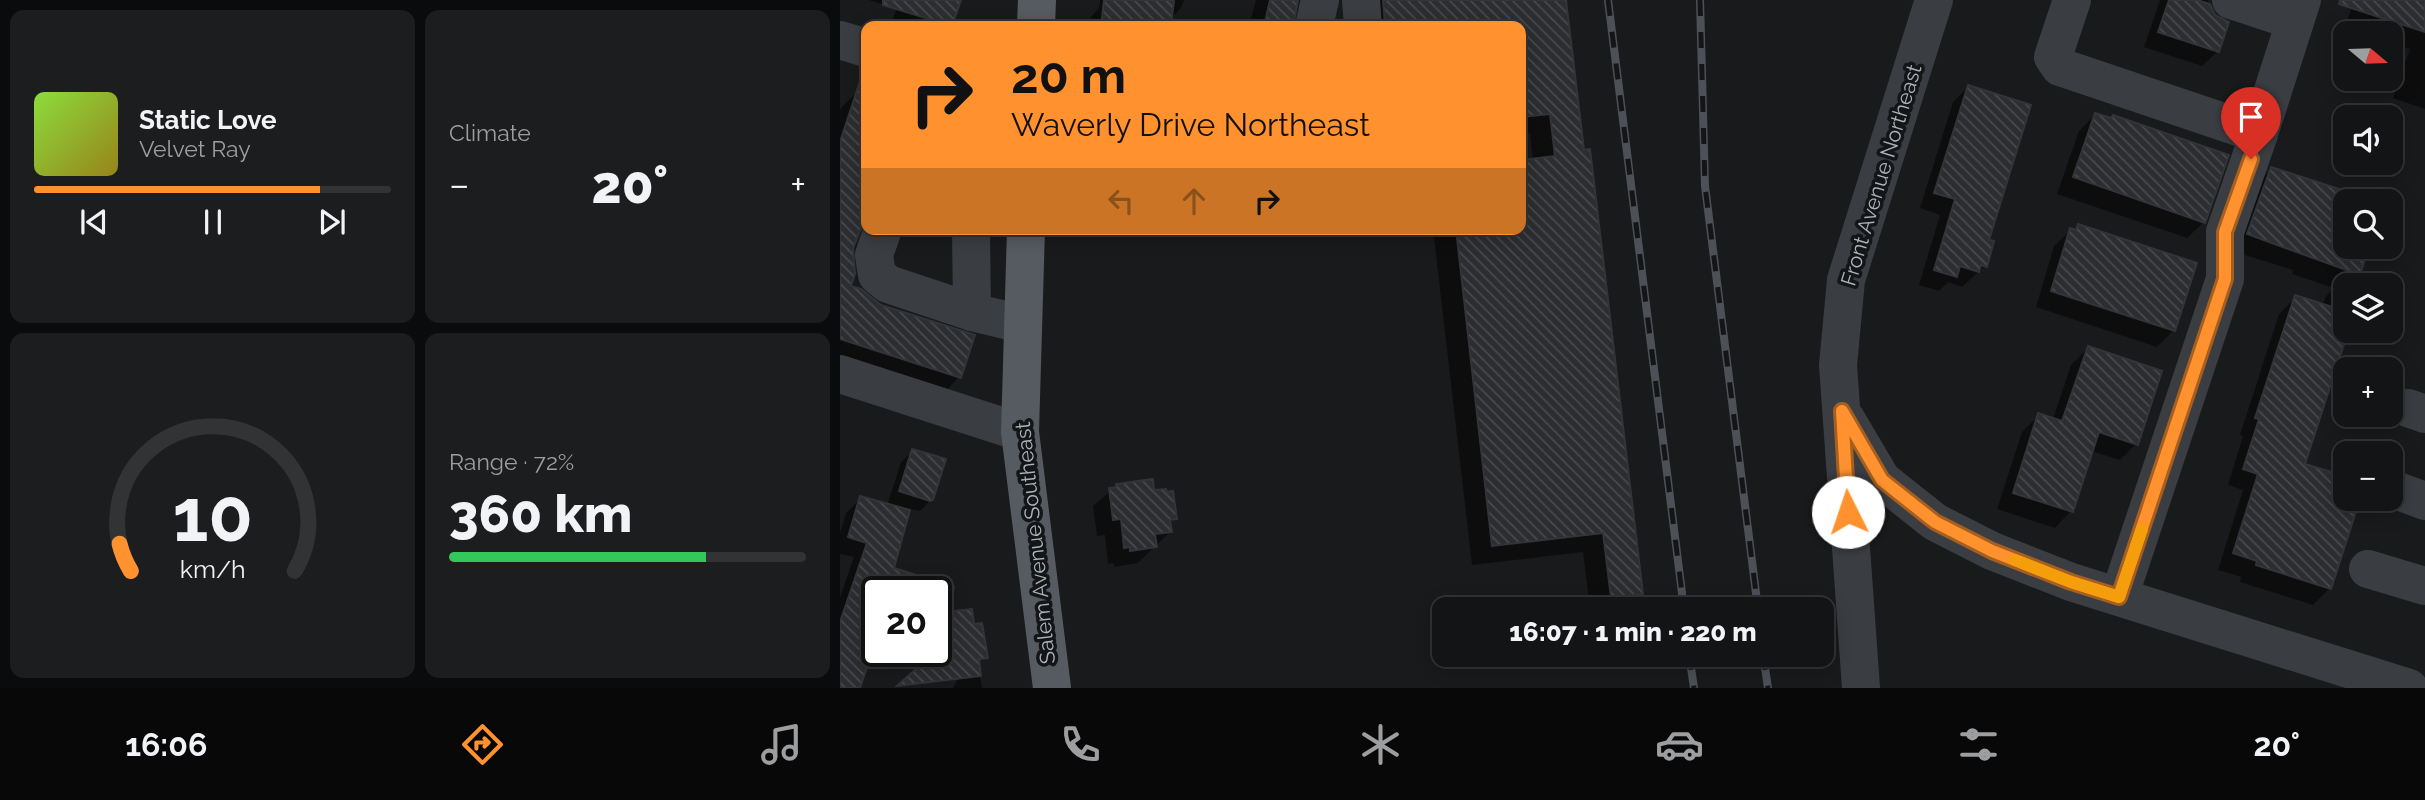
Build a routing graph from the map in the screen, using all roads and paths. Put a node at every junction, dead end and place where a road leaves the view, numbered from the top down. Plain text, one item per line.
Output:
1 (1037, 0) edge
2 (1320, 0) edge
3 (1361, 0) edge
4 (1934, 0) edge
5 (2072, 0) edge
6 (2231, 0) edge
7 (2299, 10) edge
8 (1036, 21) edge
9 (1315, 21) edge
10 (1363, 21) edge
11 (840, 40) edge
12 (861, 46) edge
13 (2259, 134) junction
14 (881, 235) edge
15 (971, 235) edge
16 (1026, 235) edge
17 (972, 312) junction
18 (1022, 324) junction
19 (840, 374) edge
20 (1842, 411) junction
21 (1020, 432) junction
22 (2403, 493) edge
23 (2425, 501) edge
24 (2368, 569) dead end
25 (2425, 586) edge
26 (2119, 597) junction
27 (1052, 688) edge
28 (1861, 688) edge
29 (2409, 688) edge

1 - 8 main road
2 - 9 street
3 - 10 street
4 - 20 street, Front Avenue Northeast
5 - 13 street
6 - 7 street
7 - 13 street
11 - 12 street
13 - 26 street
14 - 17 street
15 - 17 street
16 - 18 main road, Salem Avenue Southeast
17 - 18 street
18 - 21 main road, Salem Avenue Southeast
19 - 21 street
20 - 26 street
20 - 28 street, Front Avenue Northeast
21 - 27 main road, Salem Avenue Southeast
22 - 23 street
24 - 25 street
26 - 29 street

